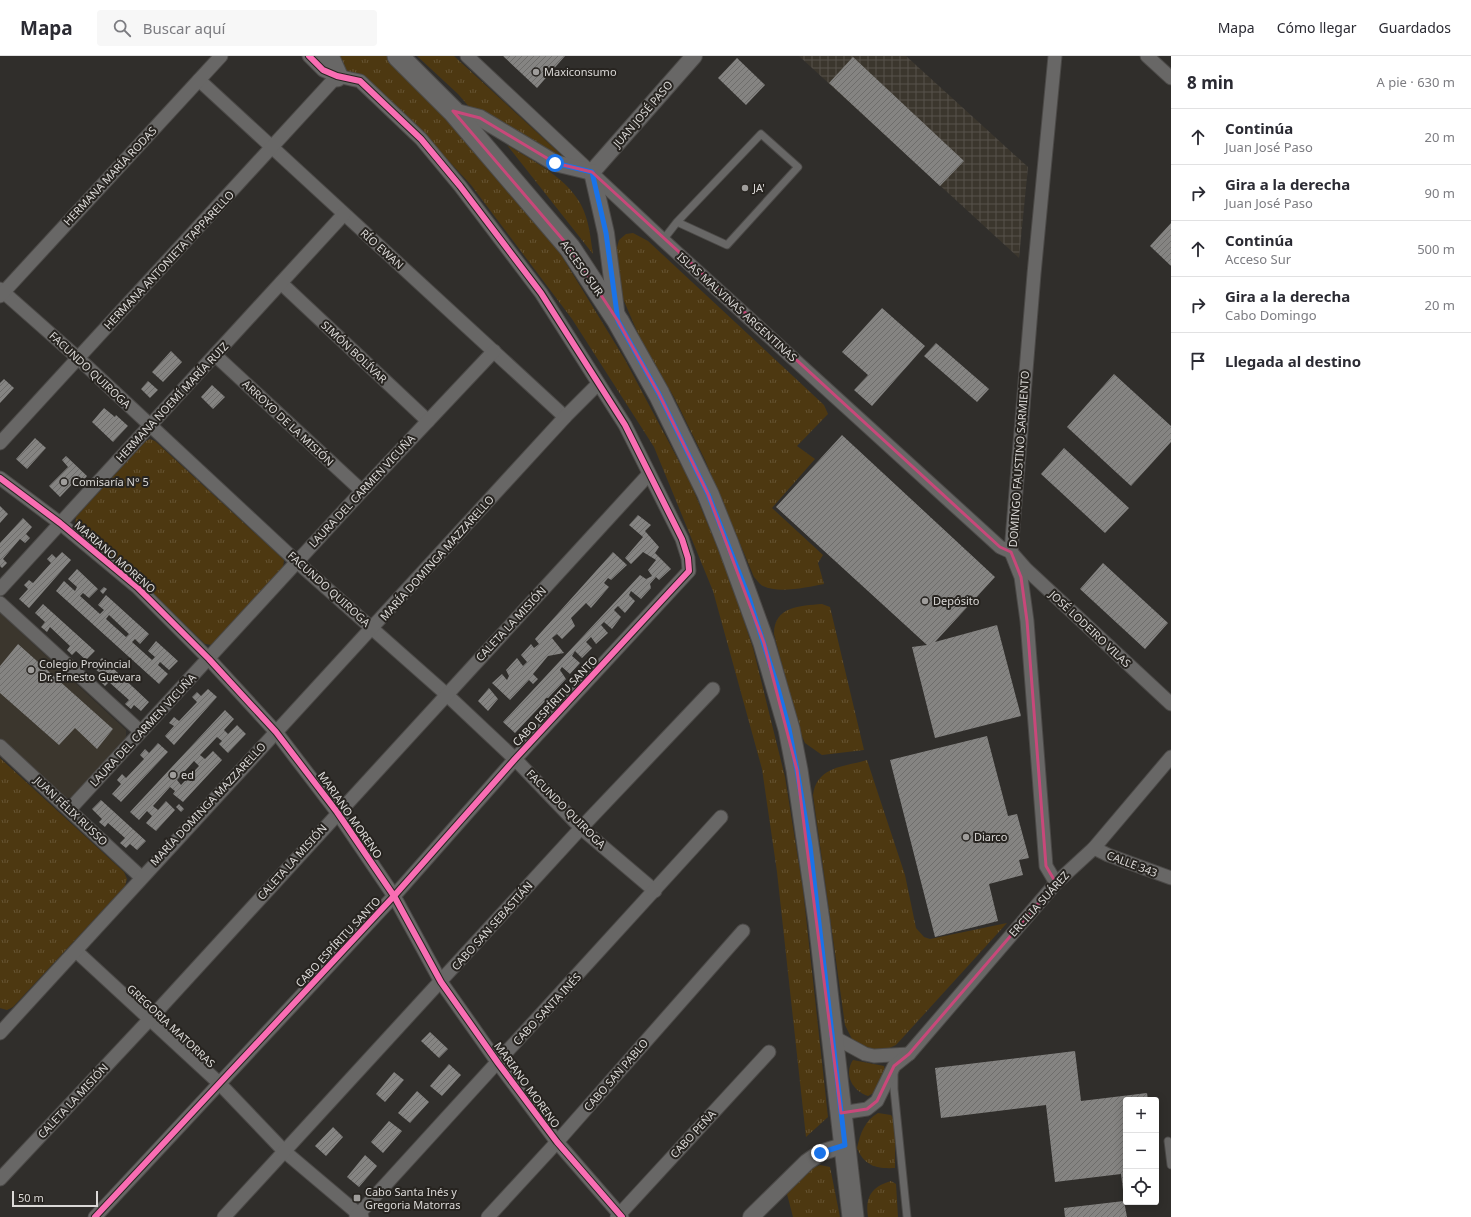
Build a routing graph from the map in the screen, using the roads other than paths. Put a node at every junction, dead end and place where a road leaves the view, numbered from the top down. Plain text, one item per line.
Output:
1 (221, 56) edge
2 (310, 56) edge
3 (328, 56) edge
4 (398, 56) edge
5 (467, 56) edge
6 (694, 56) edge
7 (1055, 56) edge
8 (1147, 56) edge
9 (337, 76) junction
10 (1171, 78) edge
11 (199, 80) junction
12 (453, 111) junction
13 (272, 148) junction
14 (592, 172) junction
15 (344, 214) junction
16 (677, 222) junction
17 (663, 240) junction
18 (281, 283) junction
19 (1, 293) edge
20 (618, 321) junction
21 (494, 351) junction
22 (215, 355) junction
23 (78, 358) junction
24 (598, 384) junction
25 (566, 417) junction
26 (428, 421) junction
27 (150, 426) junction
28 (0, 443) edge
29 (649, 474) junction
30 (0, 478) edge
31 (362, 491) junction
32 (60, 523) junction
33 (1011, 552) junction
34 (297, 562) junction
35 (0, 589) edge
36 (0, 603) edge
37 (372, 628) junction
38 (209, 659) junction
39 (713, 689) dead end
40 (446, 694) junction
41 (1171, 704) edge
42 (140, 731) junction
43 (276, 732) junction
44 (0, 746) edge
45 (1171, 757) edge
46 (515, 759) junction
47 (70, 809) junction
48 (337, 812) junction
49 (721, 817) dead end
50 (581, 828) junction
51 (1094, 848) junction
52 (141, 877) junction
53 (1171, 878) edge
54 (1056, 883) junction
55 (655, 892) junction
56 (394, 896) junction
57 (743, 931) dead end
58 (76, 952) junction
59 (441, 982) junction
60 (149, 1020) junction
61 (3, 1025) edge
62 (832, 1036) junction
63 (768, 1052) dead end
64 (909, 1054) junction
65 (498, 1063) junction
66 (894, 1066) junction
67 (219, 1083) junction
68 (841, 1113) junction
69 (1168, 1141) dead end
70 (557, 1142) junction
71 (845, 1145) junction
72 (284, 1151) junction
73 (1171, 1165) edge
74 (0, 1179) edge
75 (359, 1216) edge
76 (619, 1216) edge
77 (95, 1217) edge
78 (224, 1217) edge
79 (488, 1217) edge
80 (751, 1217) edge
81 (853, 1217) edge
82 (906, 1217) edge

1 - 11 street, HERMANA MARÍA RODAS
2 - 9 street
3 - 9 main road
4 - 12 main road, ACCESO SUR
5 - 14 street, ISLAS MALVINAS ARGENTINAS
6 - 14 street, JUAN JOSÉ PASO
7 - 33 street, DOMINGO FAUSTINO SARMIENTO
8 - 10 street
9 - 13 street, HERMANA ANTONIETA TAPPARELLO
9 - 24 street
11 - 13 street, RÍO EWAN
11 - 19 street, HERMANA MARÍA RODAS
12 - 14 street
12 - 20 main road, ACCESO SUR
13 - 15 street, RÍO EWAN
13 - 23 street, HERMANA ANTONIETA TAPPARELLO
14 - 17 street, ISLAS MALVINAS ARGENTINAS
14 - 20 street
15 - 18 street, HERMANA NOEMÍ MARÍA RUIZ
15 - 21 street, RÍO EWAN
16 - 16 lane
16 - 17 lane
17 - 33 street, ISLAS MALVINAS ARGENTINAS
18 - 22 street, HERMANA NOEMÍ MARÍA RUIZ
18 - 26 street, SIMÓN BOLÍVAR
19 - 23 street, FACUNDO QUIROGA
20 - 62 main road, ACCESO SUR
21 - 25 street, RÍO EWAN
21 - 26 street, LAURA DEL CARMEN VICUÑA
22 - 27 street, HERMANA NOEMÍ MARÍA RUIZ
22 - 31 street, ARROYO DE LA MISIÓN
23 - 27 street, FACUNDO QUIROGA
23 - 28 street, HERMANA ANTONIETA TAPPARELLO
24 - 25 street, MARÍA DOMINGA MAZZARELLO
24 - 29 street
25 - 37 street, MARÍA DOMINGA MAZZARELLO
26 - 31 street, LAURA DEL CARMEN VICUÑA
27 - 32 street, HERMANA NOEMÍ MARÍA RUIZ
27 - 34 street, FACUNDO QUIROGA
29 - 40 street, CALETA LA MISIÓN
29 - 46 street, CABO ESPÍRITU SANTO
30 - 32 street, MARIANO MORENO
31 - 34 street, LAURA DEL CARMEN VICUÑA
32 - 35 street, HERMANA NOEMÍ MARÍA RUIZ
32 - 38 street, MARIANO MORENO
33 - 41 street, JOSÉ LODEIRO VILAS
33 - 54 street, DOMINGO FAUSTINO SARMIENTO
34 - 37 street, FACUNDO QUIROGA
34 - 38 street, LAURA DEL CARMEN VICUÑA
36 - 42 street
37 - 40 street, FACUNDO QUIROGA
37 - 43 street, MARÍA DOMINGA MAZZARELLO
38 - 42 street, LAURA DEL CARMEN VICUÑA
38 - 43 street, MARIANO MORENO
39 - 50 street, CABO SAN SEBASTIÁN
40 - 46 street, FACUNDO QUIROGA
40 - 48 street, CALETA LA MISIÓN
42 - 47 street, LAURA DEL CARMEN VICUÑA
43 - 48 street, MARIANO MORENO
43 - 52 street, MARÍA DOMINGA MAZZARELLO
44 - 47 street, JUAN FÉLIX RUSSO
45 - 51 street, ERCILIA SUÁREZ
46 - 50 street, FACUNDO QUIROGA
46 - 56 street, CABO ESPÍRITU SANTO
47 - 52 street, JUAN FÉLIX RUSSO
48 - 56 street, MARIANO MORENO
48 - 60 street, CALETA LA MISIÓN
49 - 55 street, CABO SANTA INÉS
50 - 55 street, FACUNDO QUIROGA
50 - 59 street, CABO SAN SEBASTIÁN
51 - 53 street, CALLE 343
51 - 54 street, ERCILIA SUÁREZ
52 - 58 street, MARÍA DOMINGA MAZZARELLO
54 - 64 street, ERCILIA SUÁREZ
55 - 65 street, CABO SANTA INÉS
56 - 59 street, MARIANO MORENO
56 - 67 street, CABO ESPÍRITU SANTO
57 - 70 street, CABO SAN PABLO
58 - 60 street, GREGORIA MATORRAS
58 - 61 street, MARÍA DOMINGA MAZZARELLO
59 - 65 street, MARIANO MORENO
59 - 72 street, CABO SAN SEBASTIÁN
60 - 67 street, GREGORIA MATORRAS
60 - 74 street, CALETA LA MISIÓN
62 - 64 street
62 - 68 main road, ACCESO SUR
63 - 76 street, CABO PEÑA
64 - 66 street, ERCILIA SUÁREZ
65 - 70 street, MARIANO MORENO
65 - 75 street, CABO SANTA INÉS
66 - 68 street, ERCILIA SUÁREZ
66 - 82 lane
67 - 72 street, GREGORIA MATORRAS
67 - 77 street, CABO ESPÍRITU SANTO
68 - 71 main road, ACCESO SUR
69 - 73 lane
70 - 76 street, MARIANO MORENO
70 - 79 street, CABO SAN PABLO
71 - 80 street
71 - 81 main road, ACCESO SUR
72 - 75 street, GREGORIA MATORRAS
72 - 78 street, CABO SAN SEBASTIÁN

